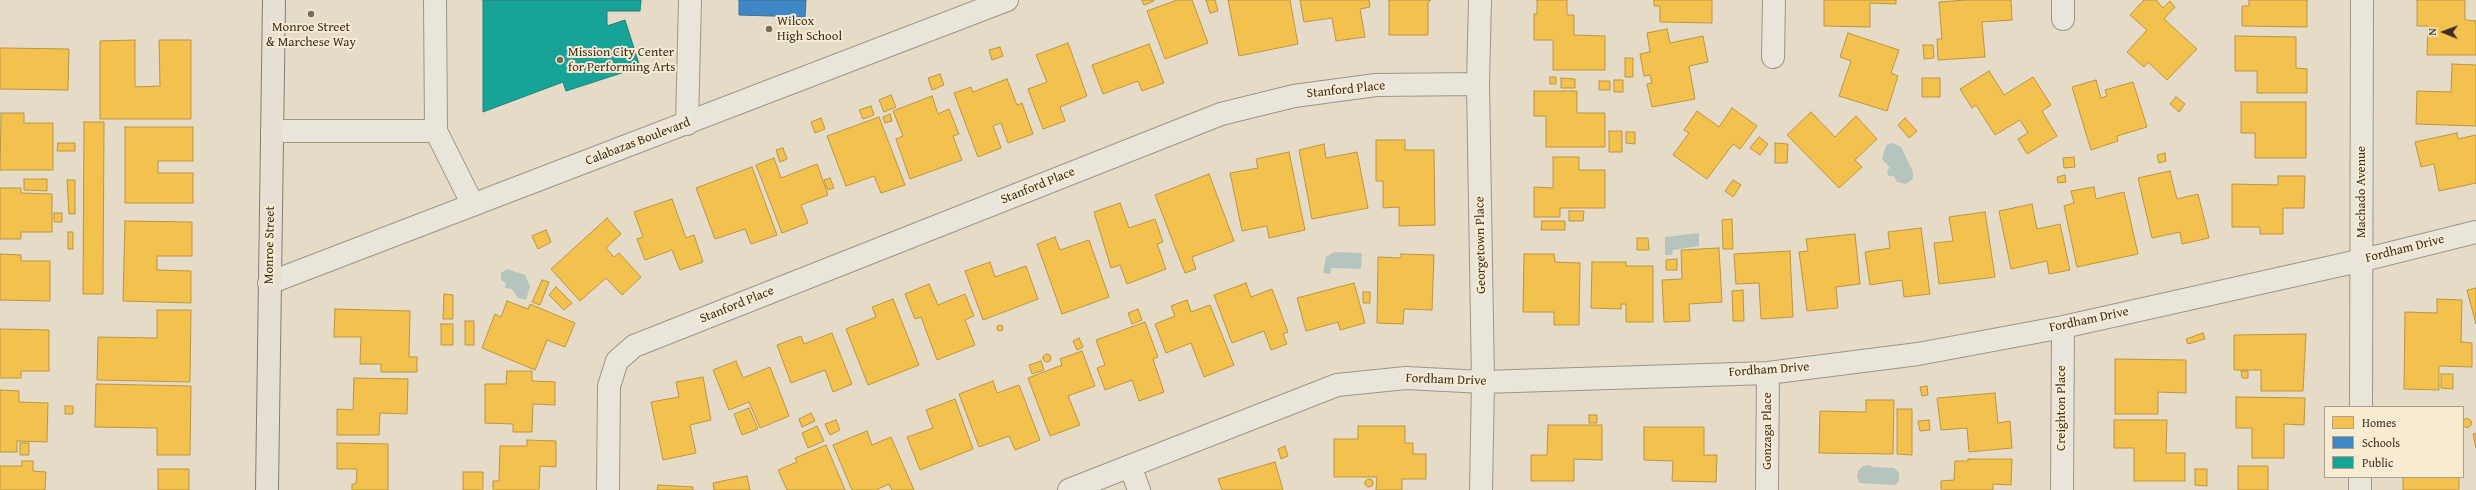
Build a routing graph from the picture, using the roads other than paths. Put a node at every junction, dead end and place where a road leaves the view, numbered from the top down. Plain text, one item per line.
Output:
1 (274, 0) edge
2 (435, 0) edge
3 (690, 0) edge
4 (1007, 0) edge
5 (1480, 0) edge
6 (1774, 0) edge
7 (2362, 0) edge
8 (1774, 57) dead end
9 (1478, 84) junction
10 (688, 124) junction
11 (272, 131) junction
12 (436, 131) junction
13 (473, 205) junction
14 (2476, 232) edge
15 (2363, 260) junction
16 (269, 283) junction
17 (2063, 327) junction
18 (1768, 373) junction
19 (1483, 382) junction
20 (2361, 406) edge
21 (1130, 466) junction
22 (2360, 478) edge
23 (267, 490) edge
24 (608, 490) edge
25 (1069, 490) edge
26 (1139, 490) edge
27 (1481, 490) edge
28 (1767, 490) edge
29 (2062, 490) edge
30 (2360, 490) edge

1 - 11 main road, Monroe Street
2 - 12 street
3 - 10 street
4 - 10 street, Calabazas Boulevard
5 - 9 street, Georgetown Place
6 - 8 street
7 - 15 street, Machado Avenue
9 - 19 street, Georgetown Place
9 - 24 street, Stanford Place
10 - 13 street, Calabazas Boulevard
11 - 12 street
11 - 16 main road, Monroe Street
12 - 13 street
13 - 16 street, Calabazas Boulevard
14 - 15 street, Fordham Drive
15 - 17 street, Fordham Drive
15 - 20 street, Machado Avenue
16 - 23 main road, Monroe Street
17 - 18 street, Fordham Drive
17 - 29 street, Creighton Place
18 - 19 street, Fordham Drive
18 - 28 street, Gonzaga Place
19 - 21 street, Fordham Drive
19 - 27 street, Georgetown Place
21 - 25 street, Fordham Drive
21 - 26 street
22 - 30 street

